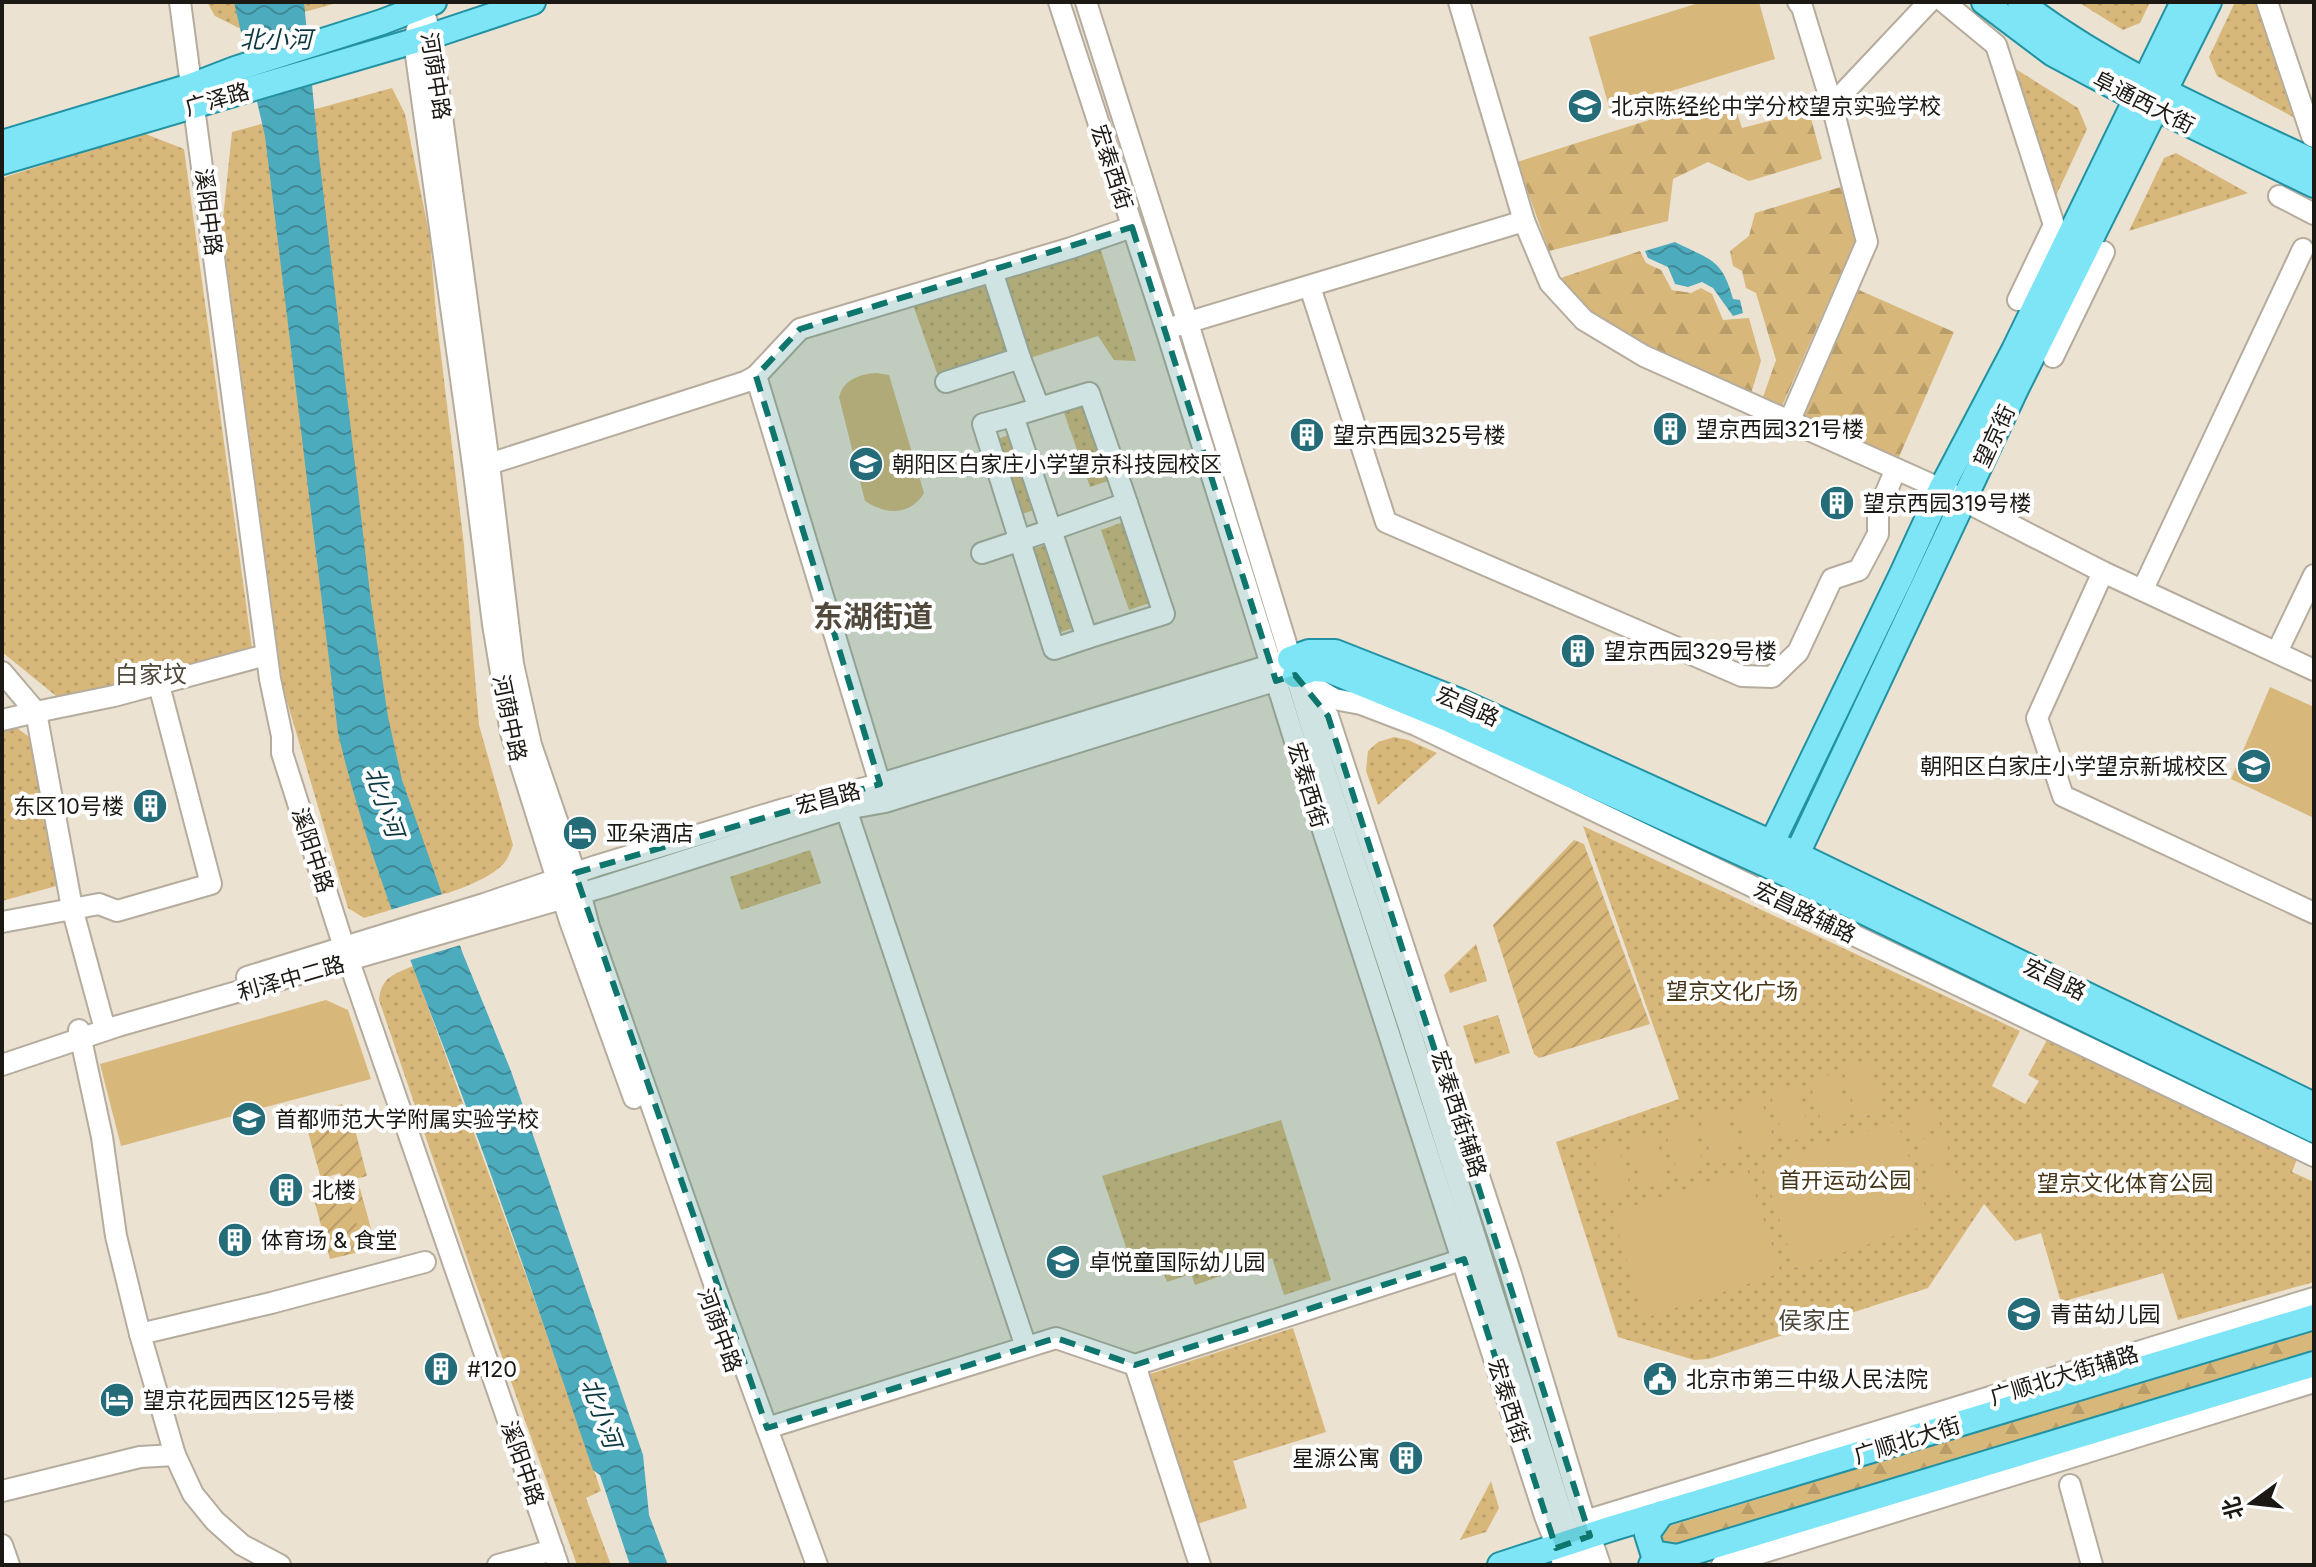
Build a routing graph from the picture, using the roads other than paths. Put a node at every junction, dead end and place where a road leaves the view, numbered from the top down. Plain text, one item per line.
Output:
1 (180, 2) edge
2 (533, 2) edge
3 (1059, 2) edge
4 (1086, 2) edge
5 (1459, 2) edge
6 (1798, 2) edge
7 (1929, 2) edge
8 (1944, 2) edge
9 (1984, 2) edge
10 (2020, 2) edge
11 (2183, 2) edge
12 (2209, 2) edge
13 (2267, 2) edge
14 (426, 3) edge
15 (423, 39) junction
16 (237, 81) junction
17 (193, 96) junction
18 (2151, 96) junction
19 (1832, 105) junction
20 (2314, 137) edge
21 (2, 143) edge
22 (2, 162) edge
23 (2314, 162) edge
24 (2314, 185) edge
25 (2279, 196) dead end
26 (2314, 214) edge
27 (1524, 221) junction
28 (1132, 227) junction
29 (2303, 249) dead end
30 (2104, 252) dead end
31 (992, 271) junction
32 (1310, 287) junction
33 (2018, 300) joint
34 (1188, 323) junction
35 (1166, 329) junction
36 (2053, 357) joint
37 (1020, 358) junction
38 (756, 376) junction
39 (946, 382) dead end
40 (2007, 384) junction
41 (1039, 408) junction
42 (1013, 416) junction
43 (1789, 422) junction
44 (489, 464) junction
45 (1896, 469) junction
46 (1941, 489) junction
47 (1964, 500) junction
48 (1127, 503) junction
49 (1051, 530) junction
50 (1020, 540) junction
51 (982, 553) dead end
52 (2103, 572) junction
53 (2314, 575) edge
54 (2143, 589) junction
55 (1087, 638) junction
56 (2277, 652) junction
57 (266, 655) junction
58 (1283, 670) junction
59 (2314, 670) edge
60 (2, 672) edge
61 (159, 685) junction
62 (36, 712) junction
63 (2, 720) edge
64 (882, 793) junction
65 (846, 809) junction
66 (1767, 853) junction
67 (1792, 864) junction
68 (569, 886) junction
69 (72, 908) junction
70 (2314, 913) edge
71 (2, 922) edge
72 (347, 954) junction
73 (103, 1022) junction
74 (81, 1035) junction
75 (2, 1052) edge
76 (2, 1065) edge
77 (2314, 1105) edge
78 (2314, 1130) edge
79 (2314, 1156) edge
80 (1464, 1259) junction
81 (425, 1262) dead end
82 (2314, 1298) edge
83 (2314, 1317) edge
84 (140, 1334) junction
85 (1026, 1347) junction
86 (2314, 1364) edge
87 (1135, 1365) junction
88 (2314, 1382) edge
89 (767, 1428) junction
90 (175, 1455) junction
91 (2070, 1485) dead end
92 (2, 1491) edge
93 (1662, 1513) junction
94 (1573, 1542) edge
95 (556, 1557) edge
96 (1678, 1557) junction
97 (272, 1563) edge
98 (498, 1565) edge
99 (802, 1565) edge
100 (817, 1565) edge
101 (1200, 1565) edge
102 (1500, 1565) edge
103 (1580, 1565) edge
104 (1600, 1565) edge
105 (1651, 1565) edge
106 (1722, 1565) edge
107 (2092, 1565) edge

1 - 17 street, 溪阳中路
2 - 15 main road, 广泽路
3 - 28 street, 宏泰西街
4 - 34 street, 宏泰西街
5 - 27 street
6 - 19 street
7 - 19 street
8 - 33 street
9 - 18 main road, 阜通西大街
10 - 18 main road, 阜通西大街
11 - 18 main road, 望京街
12 - 18 main road, 望京街
13 - 20 street
14 - 15 street, 河荫中路
14 - 16 main road, 广泽路
15 - 16 main road, 广泽路
15 - 44 street, 河荫中路
15 - 68 street, 河荫中路
16 - 17 main road, 广泽路
17 - 21 main road, 广泽路
17 - 22 main road, 广泽路
17 - 57 street, 溪阳中路
18 - 23 main road, 阜通西大街
18 - 24 main road, 阜通西大街
18 - 40 main road, 望京街
19 - 43 street
25 - 26 street
27 - 32 street
27 - 43 street
28 - 31 street
28 - 35 street, 宏泰西街
29 - 54 street
30 - 36 street
31 - 37 street
31 - 38 street
32 - 34 street
32 - 45 street
33 - 40 main road
34 - 35 street
34 - 58 street, 宏泰西街
35 - 58 street, 宏泰西街
36 - 40 main road
37 - 39 street
37 - 41 street
38 - 44 street
38 - 64 street
40 - 46 main road, 望京街
40 - 47 main road, 望京街
41 - 42 street
41 - 48 street
42 - 49 street
42 - 50 street
43 - 45 street
44 - 68 street, 河荫中路
45 - 46 street
46 - 47 street
46 - 66 main road, 望京街
47 - 52 street
47 - 67 main road, 望京街
48 - 49 street
48 - 55 street
49 - 50 street
49 - 55 street
50 - 51 street
50 - 55 street
52 - 54 street
52 - 70 street
53 - 56 street
54 - 56 street
56 - 59 street
57 - 61 street
57 - 72 street, 溪阳中路
58 - 64 street, 宏昌路
58 - 66 main road, 宏昌路
58 - 79 street, 宏昌路辅路
58 - 80 street, 宏泰西街
58 - 94 street, 宏泰西街
60 - 62 street
61 - 62 street
61 - 69 street
62 - 63 street
62 - 69 street
64 - 65 street, 宏昌路
64 - 68 street, 宏昌路
65 - 68 street, 宏昌路
65 - 85 street
66 - 67 main road, 宏昌路
67 - 77 main road, 宏昌路
67 - 78 main road, 宏昌路
68 - 72 street, 利泽中二路
68 - 89 street, 河荫中路
68 - 99 street, 河荫中路
69 - 71 street
69 - 73 street
72 - 73 street, 利泽中二路
72 - 74 street, 利泽中二路
72 - 95 street, 溪阳中路
73 - 74 street, 利泽中二路
74 - 75 street, 利泽中二路
74 - 76 street, 利泽中二路
74 - 84 street
80 - 87 street
80 - 94 street, 宏泰西街
81 - 84 street
82 - 94 street, 广顺北大街辅路
83 - 93 main road, 广顺北大街
84 - 90 street
85 - 87 street
85 - 89 street
86 - 96 main road, 广顺北大街
87 - 101 street
88 - 106 street
89 - 100 street, 河荫中路
90 - 92 street
90 - 97 street
91 - 107 street
93 - 94 main road, 广顺北大街
93 - 96 main road
94 - 102 main road, 广顺北大街
94 - 103 street
94 - 104 street
95 - 98 street
96 - 105 main road, 广顺北大街

